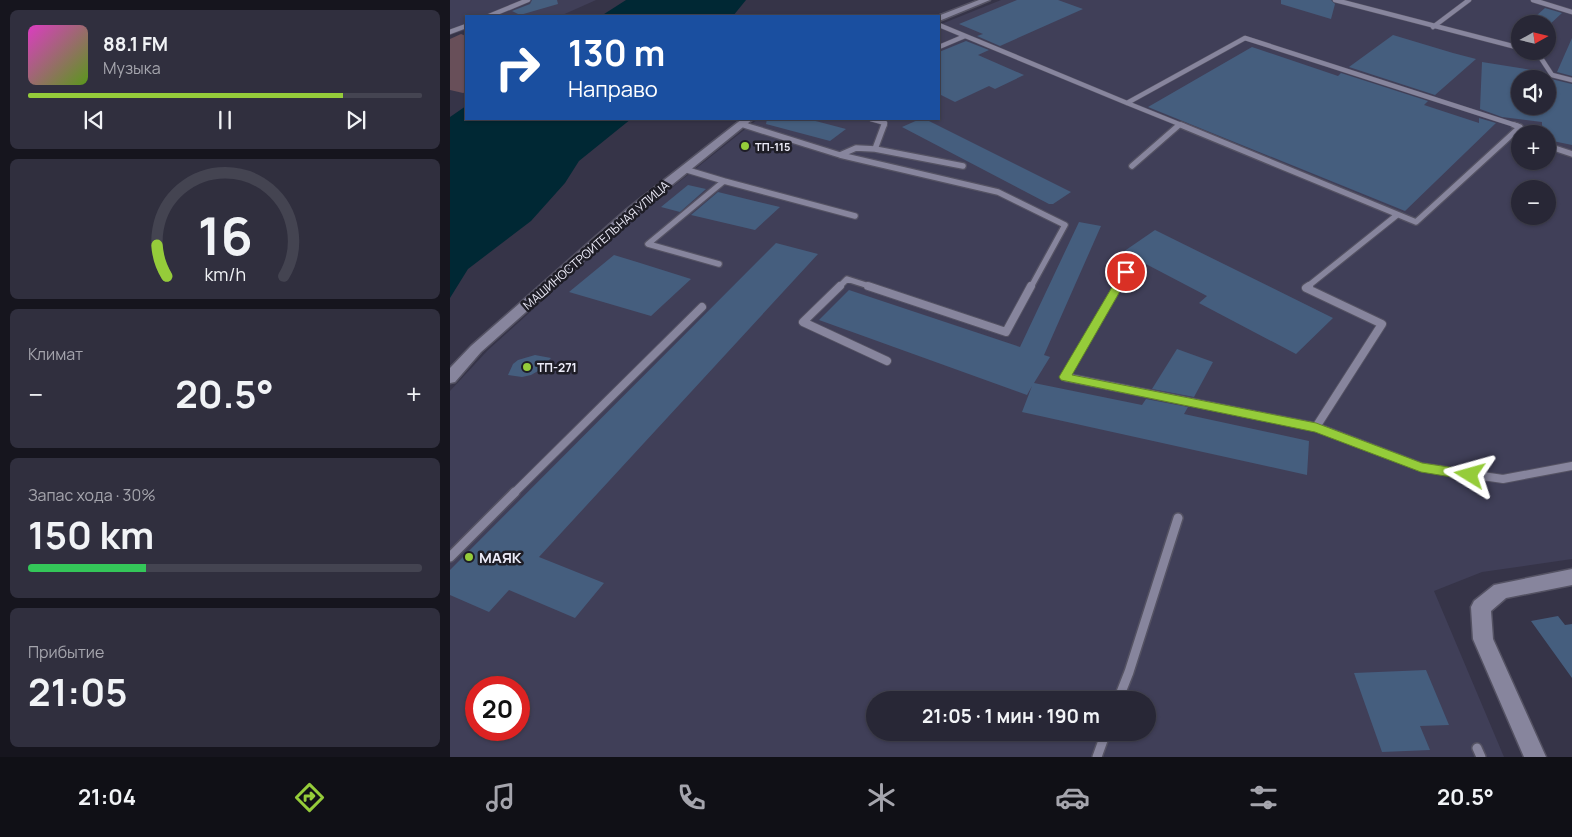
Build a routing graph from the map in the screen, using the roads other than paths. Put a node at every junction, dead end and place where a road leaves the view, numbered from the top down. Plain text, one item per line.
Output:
1 (528, 0) edge
2 (986, 0) edge
3 (1334, 0) edge
4 (1470, 0) edge
5 (1533, 0) edge
6 (1572, 12) edge
7 (491, 15) edge
8 (940, 19) edge
9 (940, 25) edge
10 (465, 26) edge
11 (1433, 27) junction
12 (450, 32) edge
13 (965, 36) junction
14 (1511, 46) edge
15 (940, 47) edge
16 (1542, 60) edge
17 (1572, 80) edge
18 (1126, 103) junction
19 (874, 120) edge
20 (745, 121) edge
21 (1179, 124) junction
22 (1514, 125) edge
23 (1511, 136) edge
24 (876, 149) junction
25 (1556, 149) edge
26 (840, 154) junction
27 (1572, 154) edge
28 (963, 166) dead end
29 (1132, 166) dead end
30 (684, 169) junction
31 (724, 180) junction
32 (1397, 215) junction
33 (855, 216) dead end
34 (719, 264) dead end
35 (1126, 272) dead end
36 (702, 306) dead end
37 (886, 361) dead end
38 (450, 378) edge
39 (1316, 428) junction
40 (1572, 466) edge
41 (1178, 518) dead end
42 (450, 557) edge
43 (1572, 577) edge
44 (1122, 691) edge
45 (1102, 741) edge
46 (1096, 757) edge
47 (1534, 757) edge

1 - 7 lane
2 - 8 street
3 - 11 lane
4 - 11 lane
5 - 6 lane
9 - 13 lane
10 - 12 lane
11 - 14 lane
13 - 15 lane
13 - 18 lane
16 - 17 lane
18 - 21 lane
18 - 22 lane
19 - 24 lane
20 - 26 lane
20 - 30 street, МАШИНОСТРОИТЕЛЬНАЯ УЛИЦА
21 - 29 lane
21 - 32 lane
23 - 32 lane
24 - 26 lane
24 - 28 lane
25 - 27 lane
26 - 37 lane
30 - 31 lane
30 - 38 street, МАШИНОСТРОИТЕЛЬНАЯ УЛИЦА
31 - 33 lane
31 - 34 lane
32 - 39 lane
35 - 39 lane
36 - 42 lane
39 - 40 lane
41 - 44 lane
43 - 47 street
45 - 46 lane

